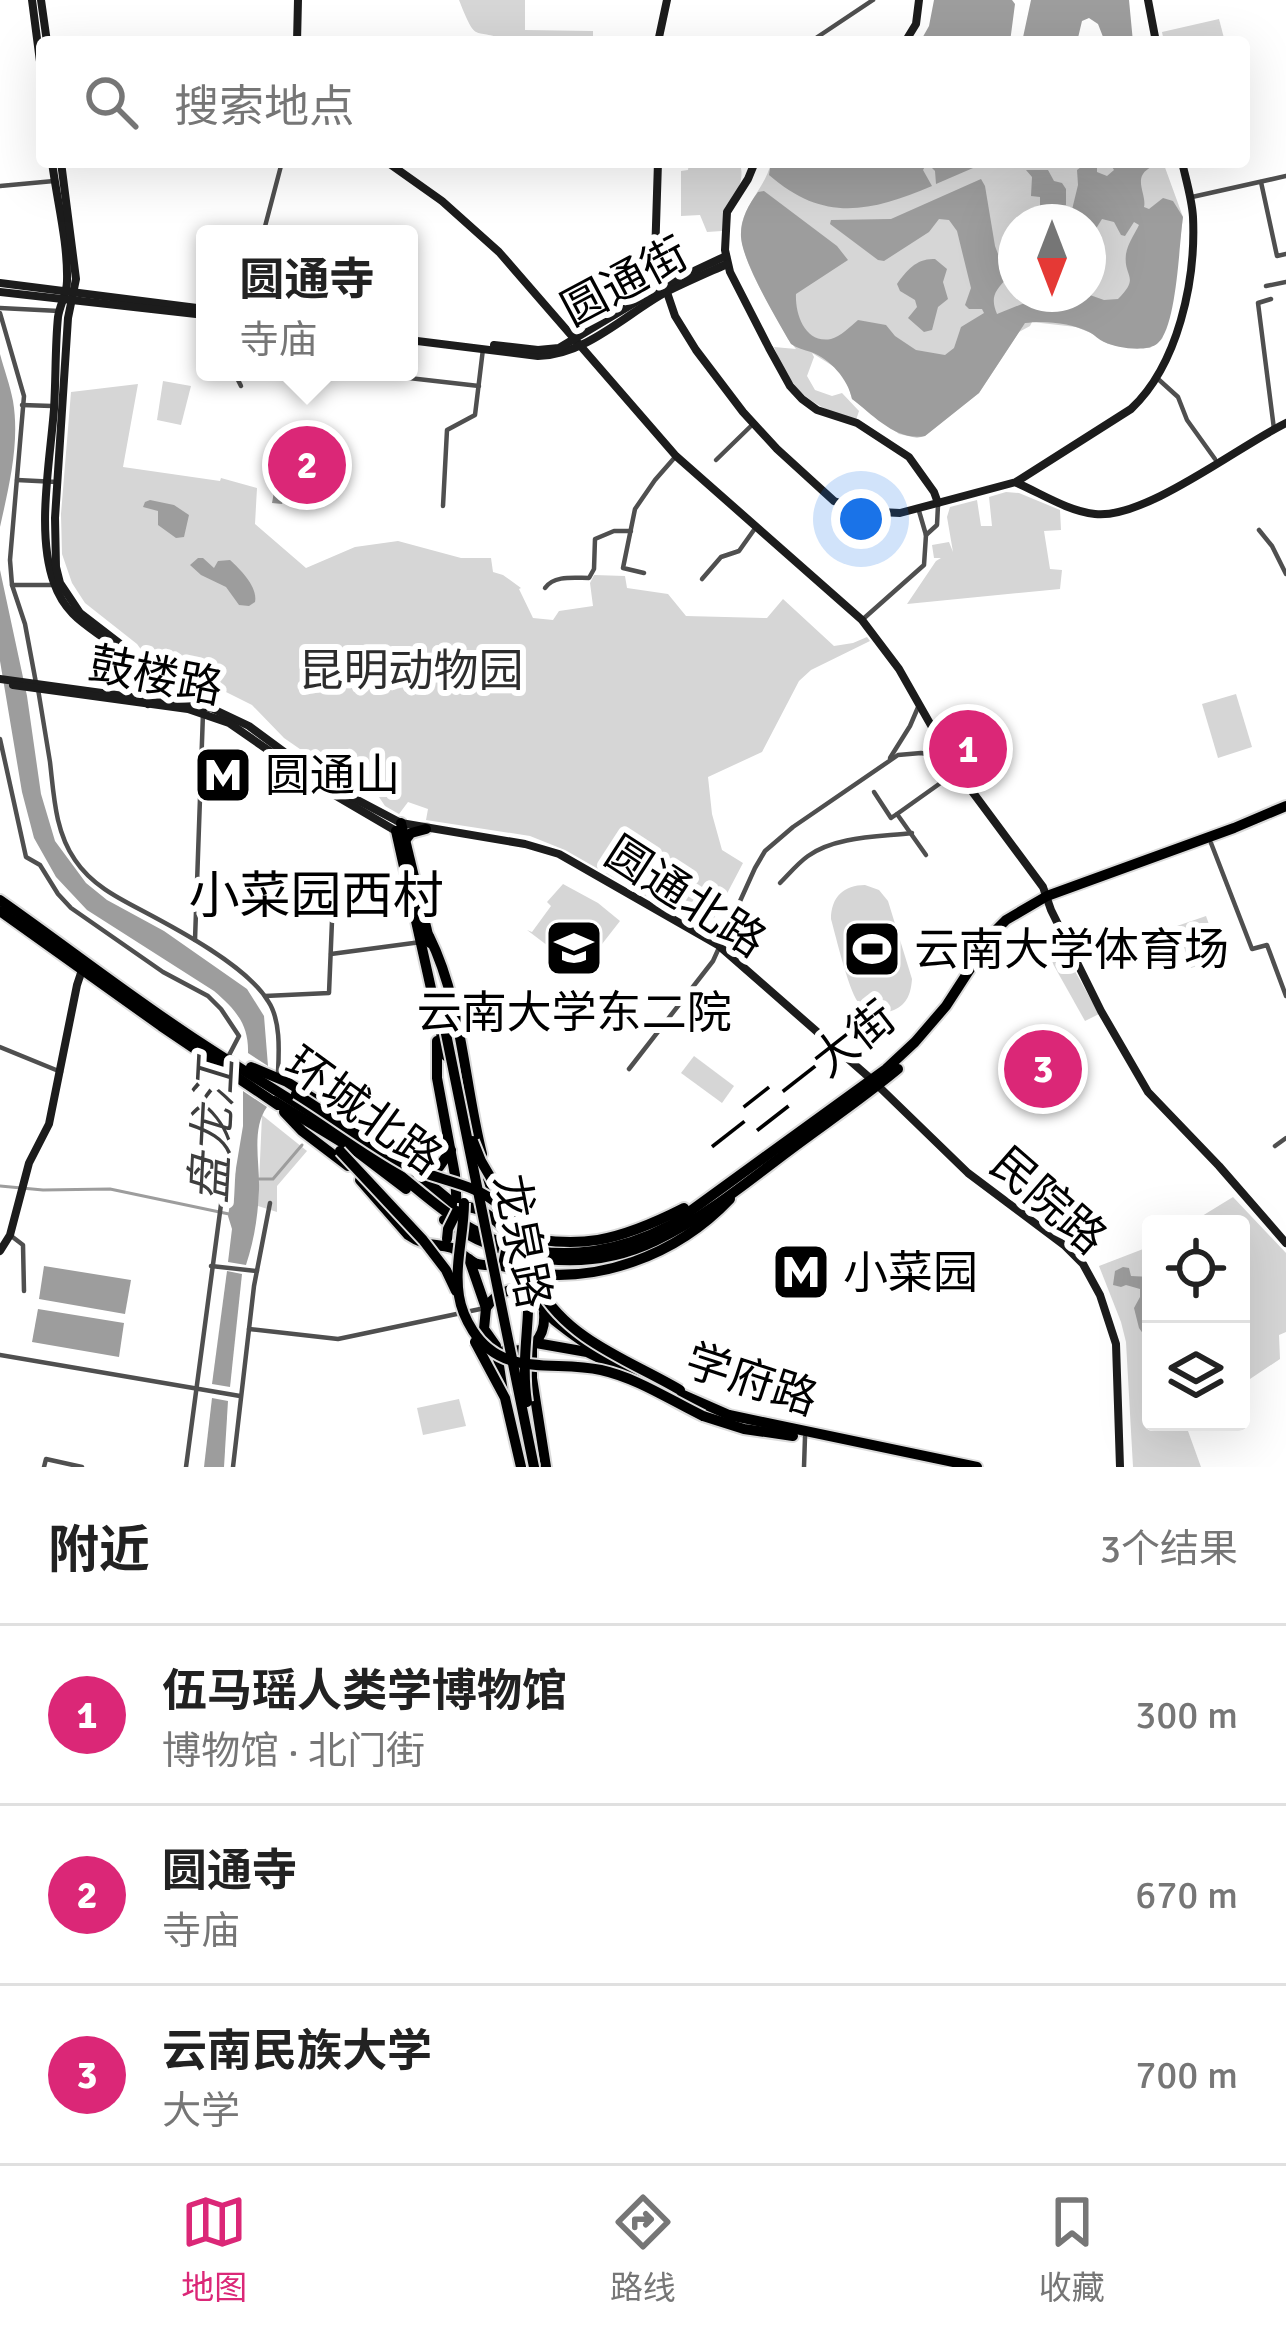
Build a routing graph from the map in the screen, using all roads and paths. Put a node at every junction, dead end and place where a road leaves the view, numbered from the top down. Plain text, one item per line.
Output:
1 (37, 0) edge
2 (298, 0) edge
3 (669, 0) edge
4 (919, 0) edge
5 (1148, 0) edge
6 (868, 1) edge
7 (39, 36) edge
8 (46, 36) edge
9 (297, 36) edge
10 (662, 36) edge
11 (818, 36) edge
12 (909, 36) edge
13 (1155, 36) edge
14 (56, 168) edge
15 (58, 168) edge
16 (280, 168) edge
17 (395, 168) edge
18 (656, 168) edge
19 (748, 168) edge
20 (1183, 168) edge
21 (1286, 176) edge
22 (54, 181) junction
23 (1261, 182) junction
24 (0, 186) edge
25 (1190, 198) junction
26 (264, 225) edge
27 (1286, 254) edge
28 (726, 260) junction
29 (1286, 282) edge
30 (1266, 286) dead end
31 (0, 288) edge
32 (663, 290) junction
33 (69, 295) junction
34 (1271, 299) dead end
35 (0, 310) edge
36 (59, 311) junction
37 (196, 311) edge
38 (418, 338) edge
39 (578, 342) junction
40 (484, 346) junction
41 (1157, 378) junction
42 (418, 380) edge
43 (239, 381) edge
44 (242, 386) dead end
45 (479, 386) junction
46 (22, 405) junction
47 (54, 406) junction
48 (1286, 421) edge
49 (752, 425) junction
50 (1274, 427) junction
51 (676, 455) junction
52 (1215, 459) junction
53 (716, 460) dead end
54 (17, 480) junction
55 (1023, 481) junction
56 (52, 482) junction
57 (938, 503) junction
58 (443, 506) dead end
59 (920, 511) junction
60 (756, 527) junction
61 (631, 530) junction
62 (1259, 530) dead end
63 (926, 535) junction
64 (644, 573) dead end
65 (1286, 574) edge
66 (702, 579) dead end
67 (12, 585) junction
68 (54, 585) junction
69 (545, 588) dead end
70 (862, 620) junction
71 (0, 681) edge
72 (32, 685) junction
73 (147, 700) junction
74 (920, 704) junction
75 (203, 713) junction
76 (0, 739) edge
77 (949, 758) junction
78 (886, 762) junction
79 (957, 771) junction
80 (874, 792) dead end
81 (1286, 809) edge
82 (897, 814) junction
83 (426, 829) joint
84 (911, 833) junction
85 (400, 834) junction
86 (1211, 842) junction
87 (926, 855) dead end
88 (780, 883) dead end
89 (1047, 899) junction
90 (0, 900) edge
91 (0, 911) edge
92 (332, 921) dead end
93 (425, 939) junction
94 (195, 940) junction
95 (718, 945) junction
96 (330, 954) junction
97 (84, 965) junction
98 (265, 996) junction
99 (1286, 996) edge
100 (441, 1024) junction
101 (0, 1047) edge
102 (443, 1057) junction
103 (236, 1065) junction
104 (629, 1069) dead end
105 (61, 1072) junction
106 (269, 1077) junction
107 (874, 1082) junction
108 (274, 1102) junction
109 (1286, 1138) edge
110 (384, 1143) junction
111 (1275, 1146) dead end
112 (451, 1150) junction
113 (270, 1203) dead end
114 (458, 1209) junction
115 (5, 1234) edge
116 (449, 1243) junction
117 (1286, 1243) edge
118 (0, 1251) edge
119 (511, 1255) junction
120 (469, 1259) junction
121 (212, 1266) junction
122 (257, 1271) junction
123 (24, 1291) dead end
124 (459, 1297) junction
125 (542, 1307) junction
126 (486, 1308) junction
127 (467, 1322) junction
128 (249, 1330) junction
129 (534, 1344) junction
130 (496, 1346) junction
131 (0, 1355) edge
132 (196, 1390) junction
133 (241, 1396) junction
134 (729, 1415) junction
135 (805, 1438) junction
136 (44, 1467) edge
137 (82, 1467) edge
138 (186, 1467) edge
139 (233, 1467) edge
140 (530, 1467) edge
141 (803, 1467) edge
142 (950, 1467) edge
143 (977, 1467) edge
144 (1120, 1467) edge

1 - 7 main road
1 - 8 main road
2 - 9 main road
3 - 10 main road
4 - 12 main road
5 - 13 main road
6 - 11 street
14 - 22 main road
15 - 33 main road
16 - 26 street
17 - 39 main road
18 - 32 main road
19 - 28 main road
20 - 25 main road
21 - 23 street
22 - 24 street
22 - 33 main road
23 - 25 street
23 - 27 street
25 - 41 main road
28 - 32 main road, 圆通街
28 - 57 main road
29 - 30 street
31 - 33 main road
32 - 39 main road, 圆通街
32 - 49 main road
33 - 36 main road
33 - 37 main road
33 - 56 main road
34 - 50 street
35 - 36 street
35 - 46 street
36 - 47 main road
38 - 40 main road, 圆通街
39 - 40 main road, 圆通街
39 - 51 main road
40 - 45 street
41 - 52 street
41 - 55 main road
42 - 45 street
43 - 44 street
45 - 58 street
46 - 47 street
46 - 54 street
47 - 56 main road
48 - 50 main road
49 - 53 street
49 - 59 main road
50 - 52 main road
50 - 55 main road
51 - 60 main road
51 - 61 street
52 - 55 main road
54 - 56 street
54 - 67 street
55 - 57 main road
56 - 68 main road
56 - 73 main road
57 - 59 main road
57 - 63 street
59 - 63 street
60 - 66 street
60 - 70 main road
61 - 64 street
61 - 69 street
62 - 65 street
63 - 70 street
67 - 68 street
67 - 72 street
68 - 73 main road
70 - 74 main road
71 - 72 main road, 鼓楼路
72 - 73 main road, 鼓楼路
72 - 94 street
73 - 75 main road, 鼓楼路
73 - 85 main road, 鼓楼路
74 - 77 main road
74 - 78 street
75 - 85 main road, 鼓楼路
75 - 94 street
76 - 103 street
77 - 78 street
77 - 79 main road
78 - 95 street
79 - 82 street
79 - 89 main road
80 - 82 street
81 - 86 main road, 一二一大街
81 - 89 main road, 一二一大街
82 - 84 street
83 - 85 main road
83 - 95 main road, 圆通北路
84 - 87 street
84 - 88 street
85 - 93 main road
86 - 89 main road, 一二一大街
86 - 99 street
89 - 107 main road, 一二一大街
89 - 117 main road
90 - 97 main road, 环城北路
91 - 97 main road, 环城北路
92 - 96 street
93 - 96 street
93 - 100 main road
93 - 119 main road
93 - 119 main road, bridge
94 - 98 street
95 - 104 street
95 - 107 main road, 圆通北路
96 - 98 street
97 - 103 main road, 环城北路
97 - 105 main road
98 - 106 street
100 - 102 main road
100 - 112 main road
100 - 140 main road, 龙泉路, bridge
101 - 105 street
102 - 124 main road, bridge
102 - 140 main road, 龙泉路, bridge
103 - 106 main road, 环城北路
103 - 108 main road
103 - 121 street
105 - 115 main road
106 - 110 main road
106 - 119 main road, 环城北路
106 - 119 main road, bridge
107 - 119 main road, 一二一大街
107 - 119 main road, 一二一大街
107 - 144 main road, 民院路
108 - 116 main road
108 - 119 main road, 环城北路
108 - 124 main road, bridge
109 - 111 street
110 - 112 main road
110 - 114 main road
112 - 114 main road
113 - 122 street
114 - 116 main road, bridge
114 - 119 main road
115 - 118 main road
115 - 123 street
116 - 120 main road
119 - 120 main road
119 - 125 main road, 学府路
119 - 126 main road
119 - 134 main road, 学府路, bridge
119 - 140 main road, bridge
120 - 126 main road
121 - 122 street
121 - 132 street
122 - 128 street
124 - 127 main road, bridge
125 - 129 main road
125 - 134 main road, 学府路
126 - 128 street
126 - 130 main road
127 - 135 main road, bridge
127 - 140 main road, bridge
128 - 133 street
129 - 130 main road, 学府路
129 - 135 main road, 学府路
129 - 140 main road
130 - 140 main road
131 - 132 street
132 - 133 street
132 - 138 street
133 - 139 street
134 - 143 main road, 学府路
135 - 141 street
135 - 142 main road, 学府路
136 - 137 street

